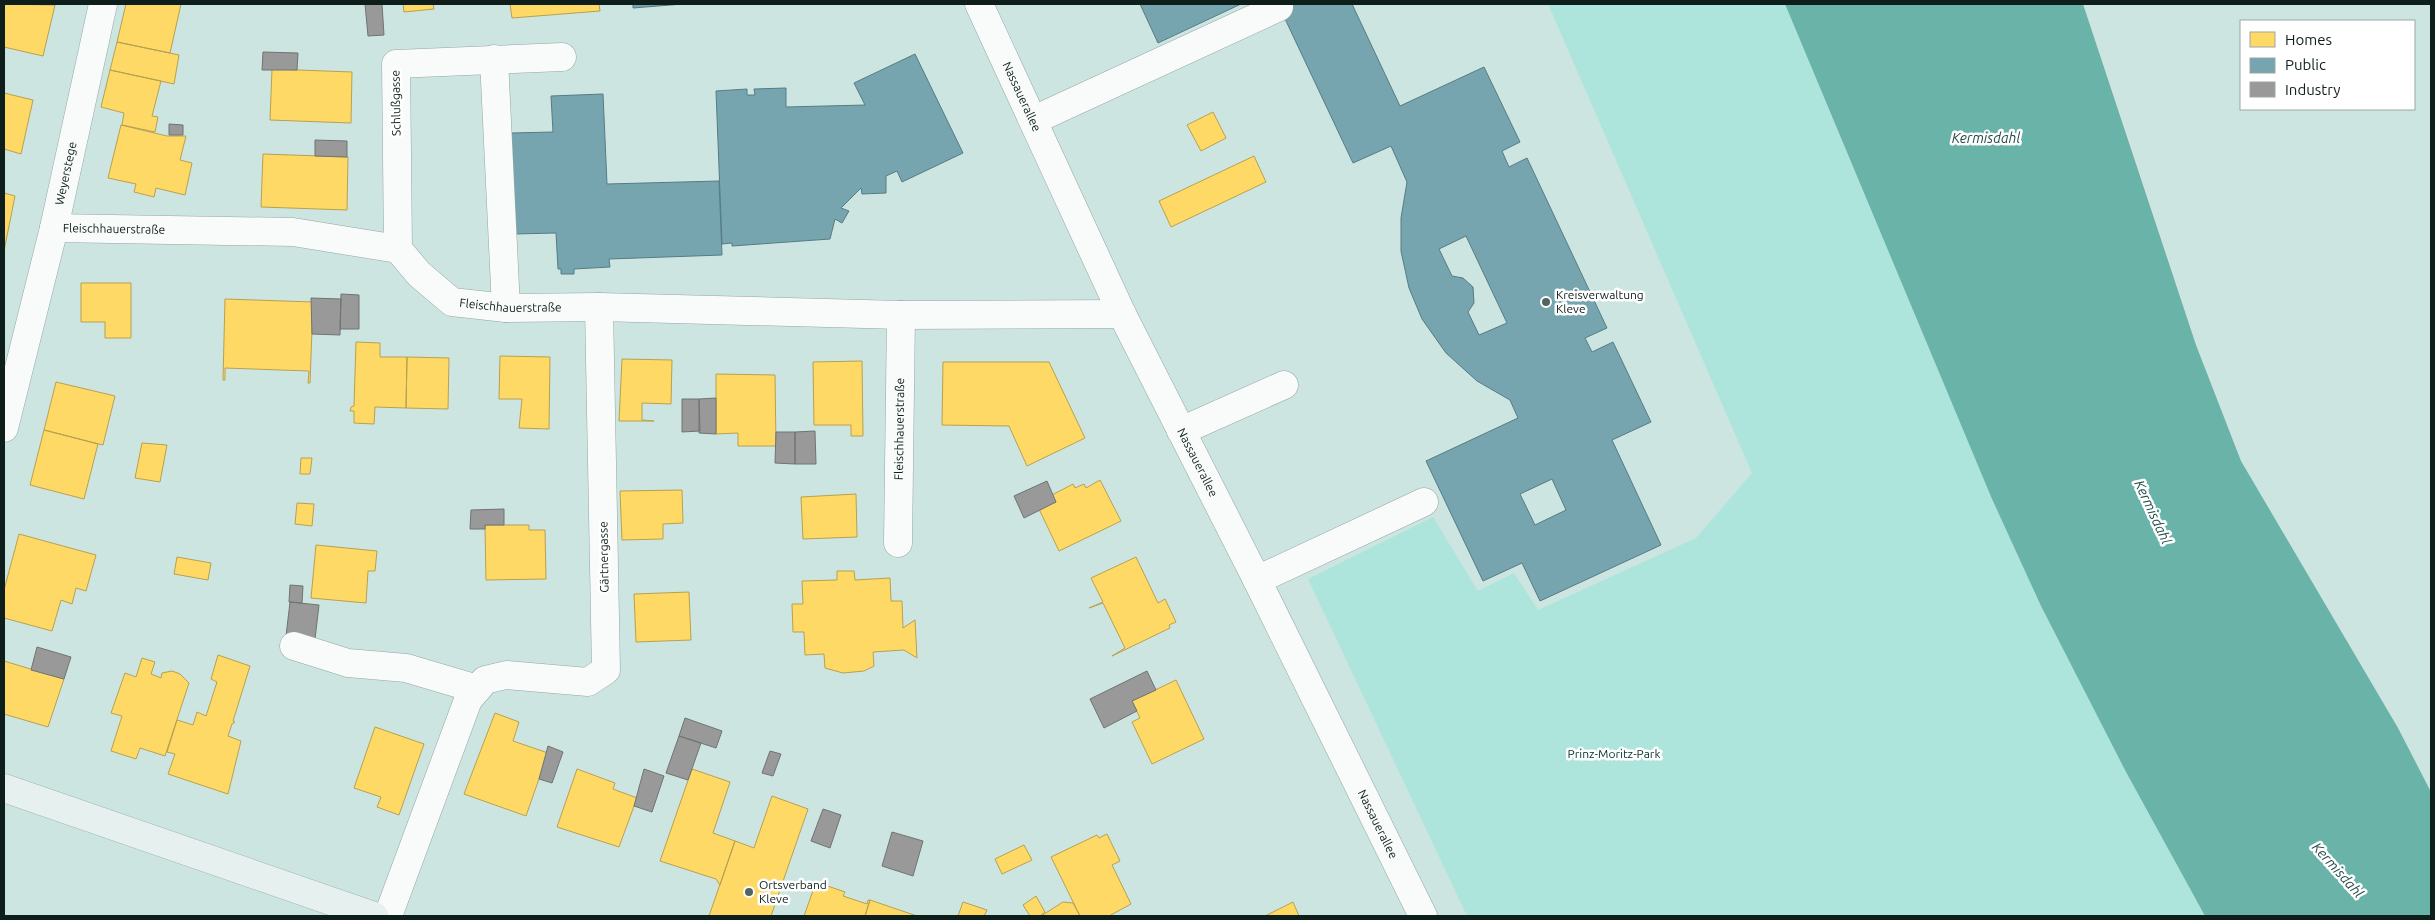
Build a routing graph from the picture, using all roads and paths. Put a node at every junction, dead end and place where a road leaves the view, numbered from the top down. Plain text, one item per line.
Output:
1 (103, 4) edge
2 (979, 4) edge
3 (1279, 7) dead end
4 (562, 57) dead end
5 (494, 59) junction
6 (1034, 120) junction
7 (54, 228) junction
8 (398, 249) junction
9 (599, 307) junction
10 (506, 308) junction
11 (1122, 314) junction
12 (901, 315) junction
13 (1284, 385) dead end
14 (4, 428) edge
15 (1181, 431) junction
16 (1424, 502) dead end
17 (898, 543) dead end
18 (1257, 580) junction
19 (294, 646) dead end
20 (477, 689) junction
21 (4, 788) edge
22 (362, 914) edge
23 (388, 916) edge
24 (1423, 916) edge

1 - 7 street, Weyerstege
2 - 6 street, Nassauerallee
3 - 6 street
4 - 5 street, Schlußgasse
5 - 8 street, Schlußgasse
5 - 10 street
6 - 11 street, Nassauerallee
7 - 8 street, Fleischhauerstraße
7 - 14 street, Weyerstege
8 - 10 street, Fleischhauerstraße
9 - 10 street, Fleischhauerstraße
9 - 12 street, Fleischhauerstraße
9 - 20 street, Gärtnergasse
11 - 12 street, Fleischhauerstraße
11 - 15 street, Nassauerallee
12 - 17 street, Fleischhauerstraße
13 - 15 street
15 - 18 street, Nassauerallee
16 - 18 street
18 - 24 street, Nassauerallee
19 - 20 street
20 - 23 street
21 - 22 main road

